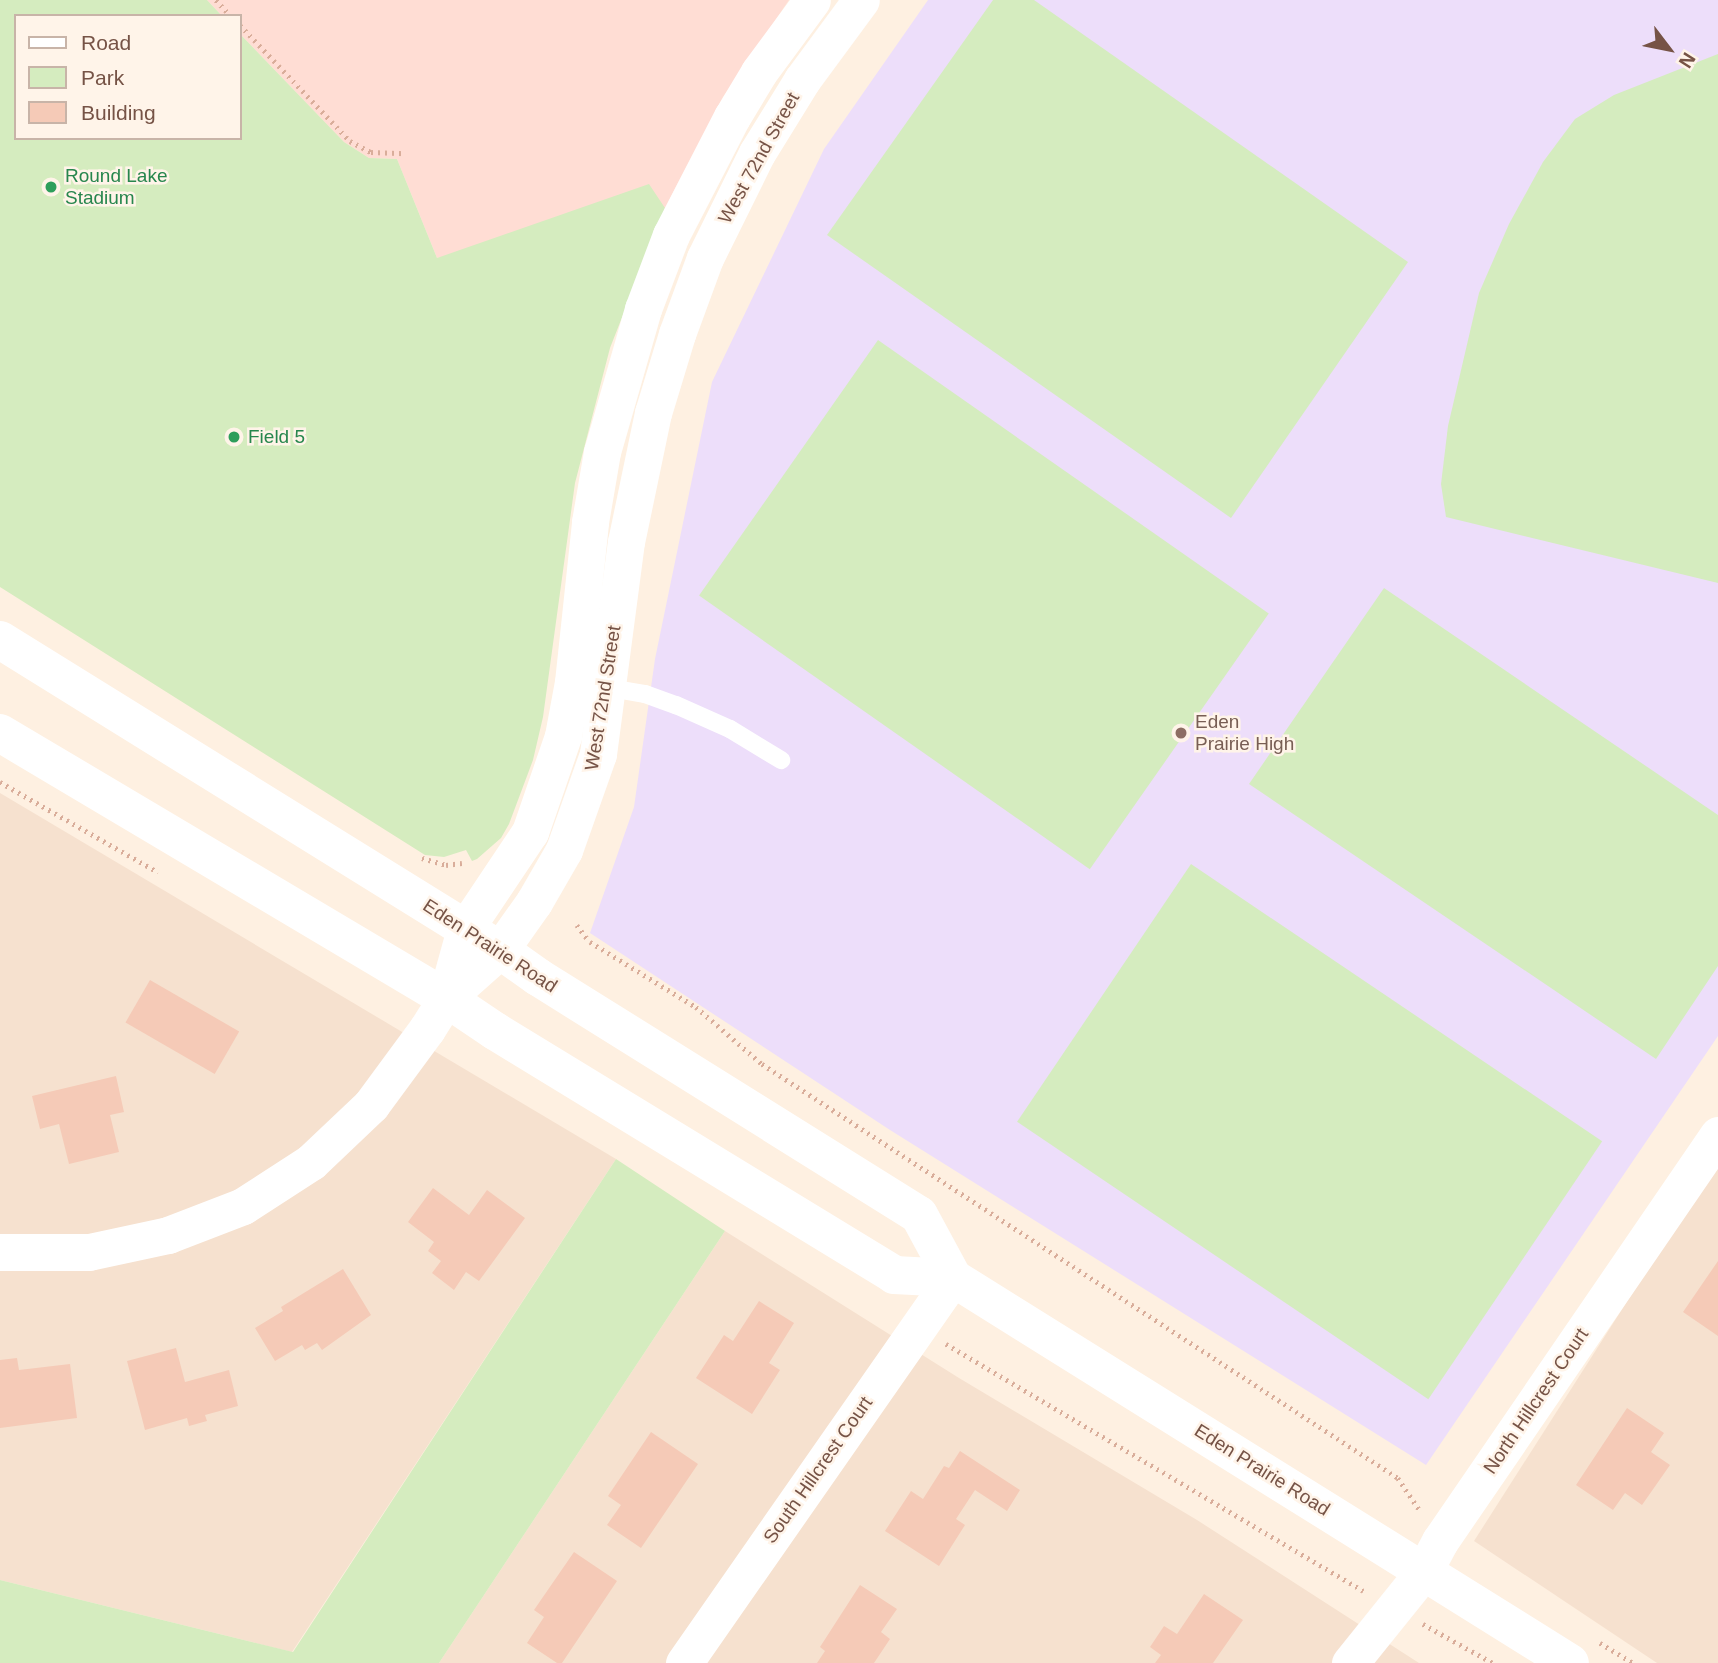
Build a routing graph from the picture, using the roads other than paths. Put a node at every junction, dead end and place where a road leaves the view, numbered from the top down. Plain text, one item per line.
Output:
1 (812, 0) edge
2 (861, 0) edge
3 (0, 640) edge
4 (590, 685) junction
5 (0, 733) edge
6 (781, 760) dead end
7 (465, 929) junction
8 (500, 950) junction
9 (446, 998) junction
10 (1718, 1135) edge
11 (0, 1252) edge
12 (953, 1278) junction
13 (1432, 1556) junction
14 (1579, 1649) edge
15 (684, 1663) edge
16 (1350, 1663) edge

1 - 4 street, West 72nd Street
2 - 4 street, West 72nd Street
3 - 7 main road, Eden Prairie Road
4 - 6 lane
4 - 7 street, West 72nd Street
4 - 8 street, West 72nd Street
5 - 9 main road, Eden Prairie Road
7 - 8 main road, Eden Prairie Road
7 - 9 street, West 72nd Street
8 - 9 street, West 72nd Street
8 - 12 main road, Eden Prairie Road
9 - 11 street
9 - 12 main road, Eden Prairie Road
10 - 13 street, North Hillcrest Court
12 - 13 main road, Eden Prairie Road
12 - 15 street, South Hillcrest Court
13 - 14 main road, Eden Prairie Road
13 - 16 street, North Hillcrest Court

